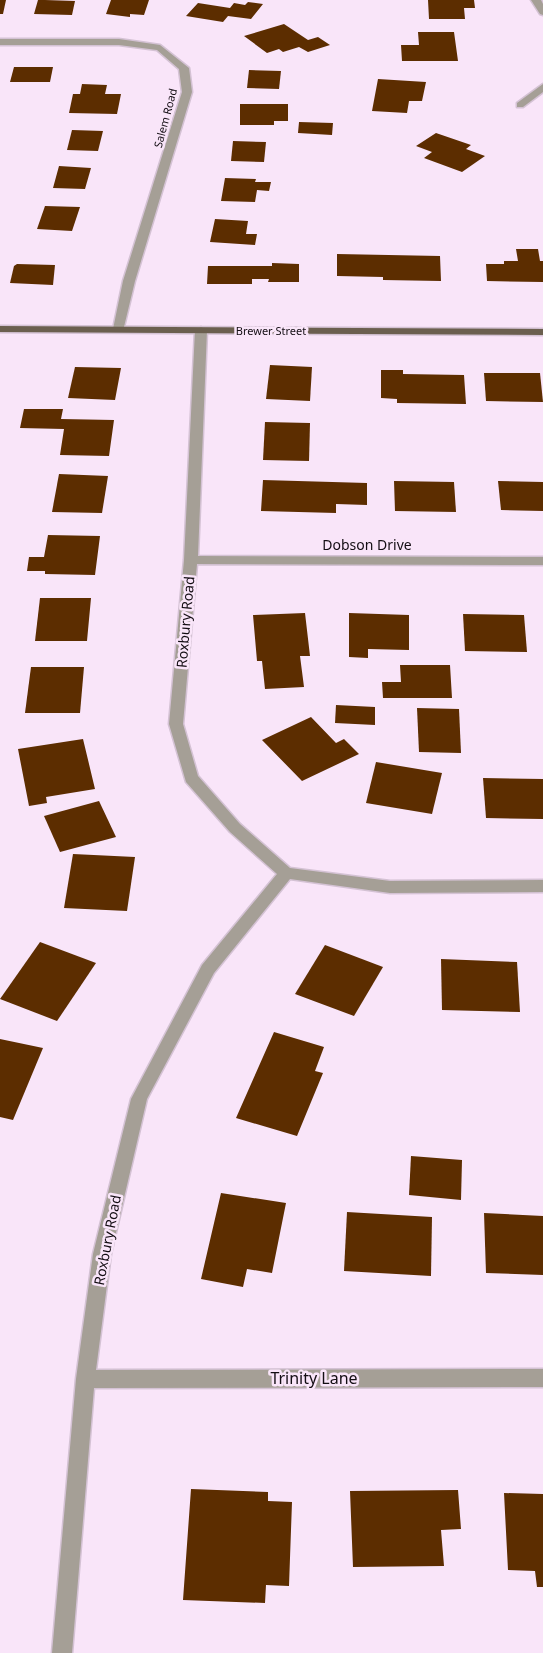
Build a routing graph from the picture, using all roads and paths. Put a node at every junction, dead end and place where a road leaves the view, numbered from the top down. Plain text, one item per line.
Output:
1 (536, 0) edge
2 (543, 12) edge
3 (0, 42) edge
4 (543, 86) edge
5 (520, 105) dead end
6 (0, 328) edge
7 (120, 329) junction
8 (201, 330) junction
9 (543, 332) edge
10 (191, 560) junction
11 (543, 561) edge
12 (286, 873) junction
13 (543, 886) edge
14 (543, 1378) edge
15 (85, 1379) junction
16 (62, 1653) edge

1 - 2 street
3 - 7 street, Salem Road
4 - 5 street
6 - 7 main road, Brewer Street
7 - 8 main road, Brewer Street
8 - 9 main road, Brewer Street
8 - 10 street, Roxbury Road
10 - 11 street, Dobson Drive
10 - 12 street, Roxbury Road
12 - 13 street
12 - 15 street, Roxbury Road
14 - 15 street, Trinity Lane
15 - 16 street, Roxbury Road

